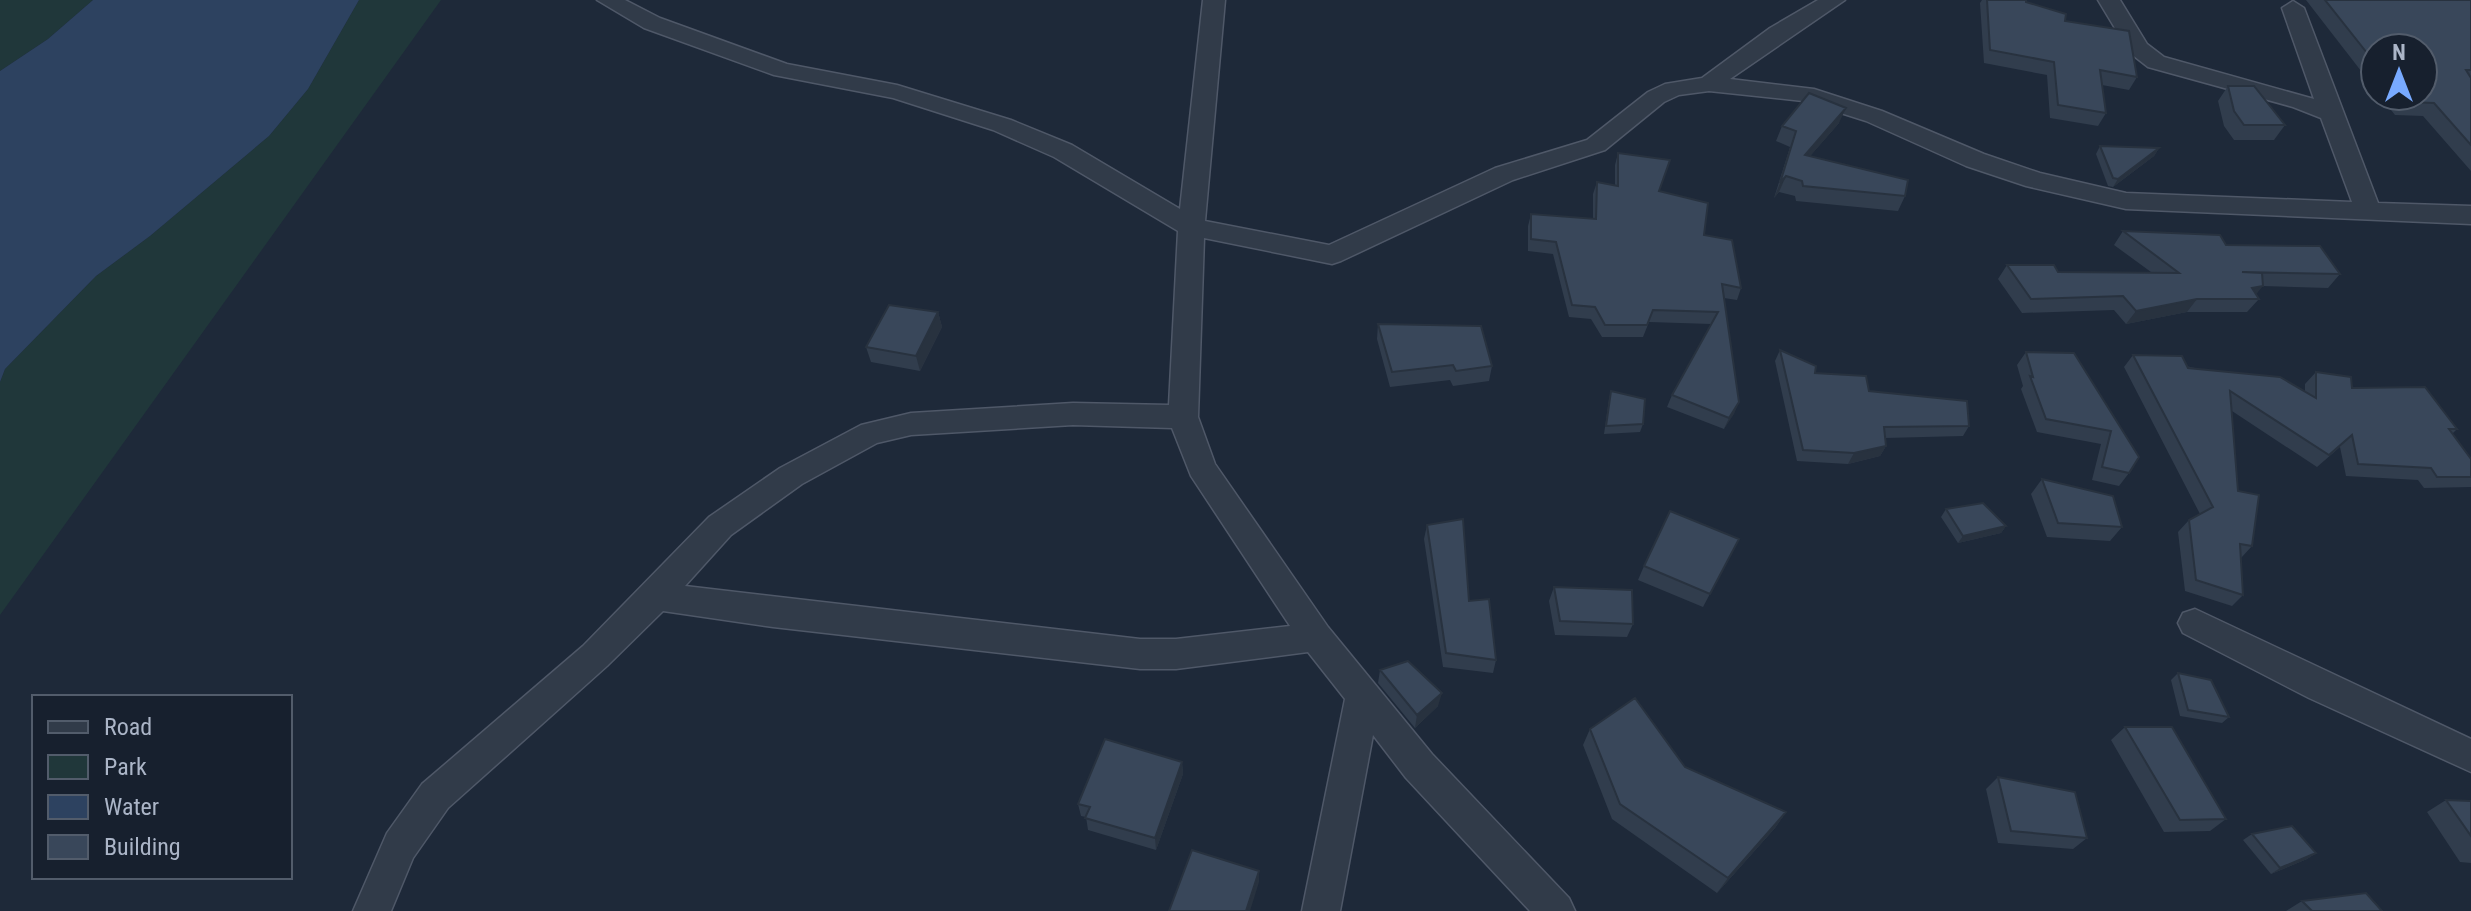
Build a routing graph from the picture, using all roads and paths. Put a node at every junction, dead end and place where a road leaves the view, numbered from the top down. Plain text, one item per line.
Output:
1 (608, 0) edge
2 (1214, 0) edge
3 (1834, 0) edge
4 (2109, 0) edge
5 (2293, 8) dead end
6 (1709, 84) junction
7 (2331, 114) junction
8 (2369, 213) junction
9 (2471, 215) edge
10 (1191, 227) junction
11 (1183, 417) junction
12 (656, 596) junction
13 (2195, 623) dead end
14 (1316, 637) junction
15 (1363, 696) junction
16 (2471, 756) edge
17 (372, 911) edge
18 (1321, 911) edge
19 (1556, 911) edge

1 - 10 street
2 - 10 street
3 - 6 street
4 - 7 street
5 - 7 street
6 - 8 street
6 - 10 street
7 - 8 street
8 - 9 street
10 - 11 street
11 - 12 street
11 - 14 street
12 - 14 street
12 - 17 street
13 - 16 street
14 - 15 street
15 - 18 street
15 - 19 street

